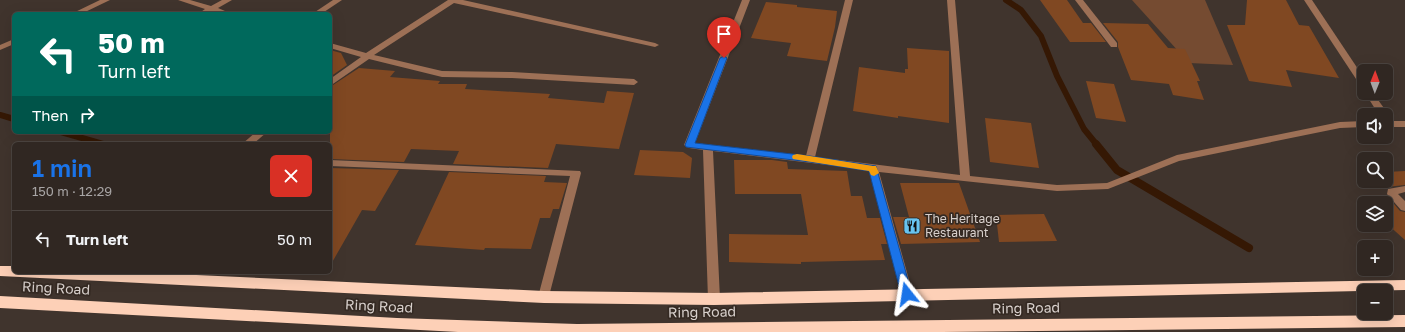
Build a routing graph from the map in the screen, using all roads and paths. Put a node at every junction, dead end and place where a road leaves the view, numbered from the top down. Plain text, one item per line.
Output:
1 (106, 0) edge
2 (182, 0) edge
3 (228, 0) edge
4 (338, 0) edge
5 (746, 0) edge
6 (849, 0) edge
7 (951, 0) edge
8 (1079, 0) edge
9 (1308, 0) edge
10 (212, 9) junction
11 (79, 12) edge
12 (206, 12) edge
13 (222, 12) edge
14 (319, 12) edge
15 (12, 42) edge
16 (332, 45) edge
17 (655, 45) dead end
18 (1114, 45) dead end
19 (0, 48) edge
20 (367, 56) junction
21 (1357, 74) edge
22 (332, 82) edge
23 (634, 82) dead end
24 (1393, 123) edge
25 (1357, 124) edge
26 (1405, 124) edge
27 (260, 134) edge
28 (250, 142) edge
29 (708, 147) junction
30 (810, 159) junction
31 (332, 163) edge
32 (873, 168) junction
33 (965, 179) junction
34 (1405, 189) edge
35 (1405, 207) edge
36 (0, 272) edge
37 (12, 273) edge
38 (44, 274) edge
39 (1405, 285) edge
40 (907, 294) junction
41 (544, 297) junction
42 (714, 299) junction
43 (0, 302) edge
44 (1405, 321) edge
45 (1173, 328) edge

1 - 11 street
2 - 10 street
3 - 10 street
4 - 14 street
5 - 29 street
6 - 30 street
7 - 33 street
8 - 18 street
9 - 21 street
10 - 12 street
10 - 13 street
15 - 19 street
16 - 20 street
17 - 20 street
20 - 22 street
20 - 23 street
24 - 26 street
25 - 33 street
27 - 28 street
29 - 30 street
29 - 42 street
30 - 32 street
31 - 41 street
32 - 33 street
32 - 40 street
34 - 35 street
36 - 37 highway, Ring Road
38 - 41 highway, Ring Road
39 - 40 highway, Ring Road
40 - 42 highway, Ring Road
41 - 42 highway, Ring Road
43 - 45 highway, Ring Road
44 - 45 highway, Ring Road

